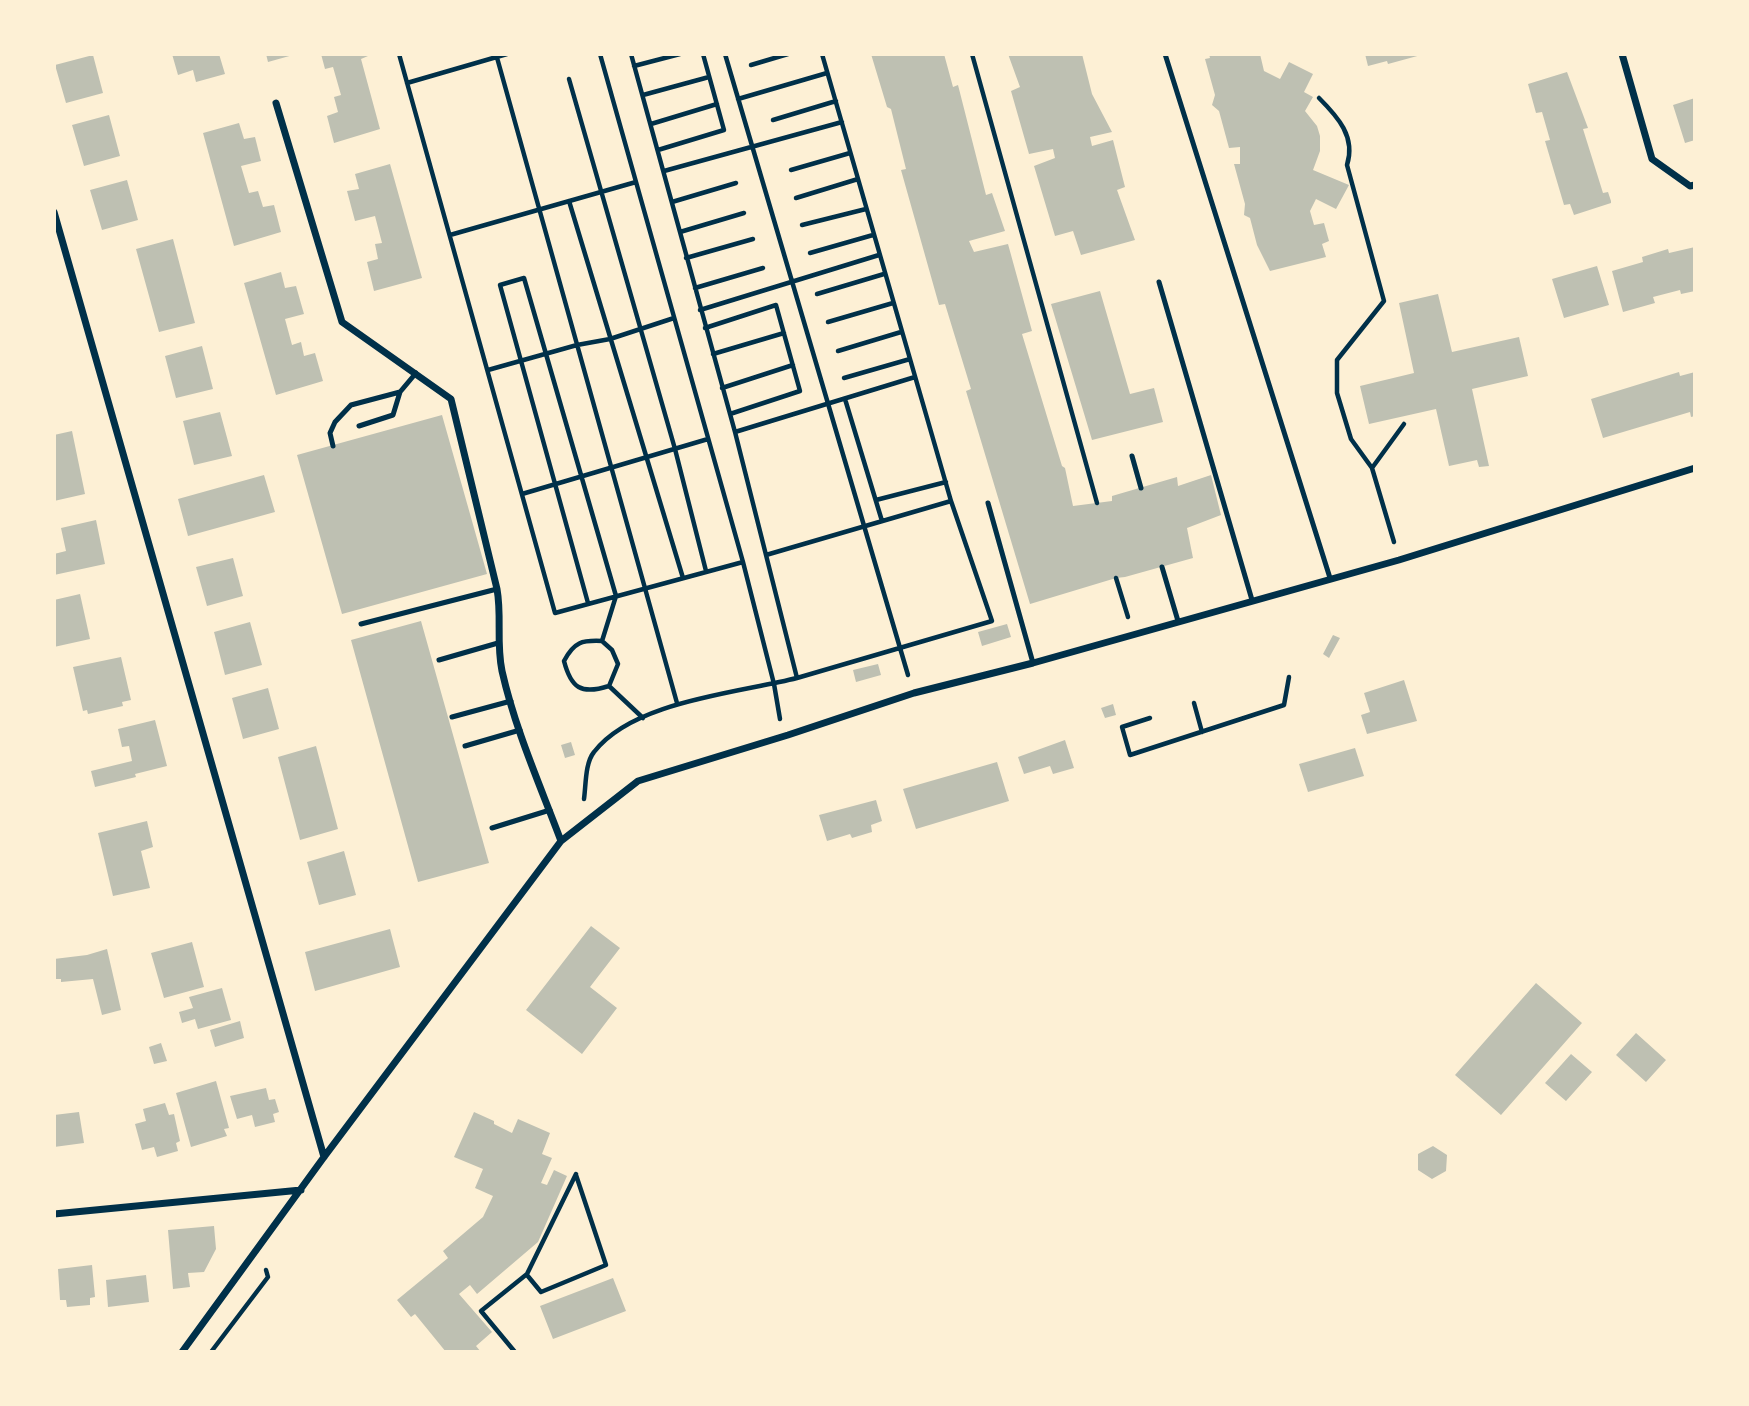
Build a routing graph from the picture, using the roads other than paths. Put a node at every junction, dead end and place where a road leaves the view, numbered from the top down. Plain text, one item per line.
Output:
1 (1165, 54) edge
2 (1622, 54) edge
3 (276, 103) dead end
4 (1695, 185) edge
5 (54, 212) edge
6 (1159, 282) dead end
7 (416, 373) junction
8 (400, 392) junction
9 (359, 426) dead end
10 (333, 446) dead end
11 (1132, 456) dead end
12 (1695, 468) edge
13 (1141, 488) dead end
14 (988, 503) dead end
15 (1162, 567) dead end
16 (1330, 578) junction
17 (497, 589) junction
18 (1252, 600) junction
19 (1178, 621) junction
20 (361, 624) dead end
21 (498, 643) junction
22 (439, 660) dead end
23 (1033, 663) junction
24 (511, 701) junction
25 (452, 717) dead end
26 (520, 730) junction
27 (466, 746) dead end
28 (550, 810) junction
29 (492, 828) dead end
30 (561, 841) junction
31 (324, 1157) junction
32 (301, 1190) junction
33 (54, 1214) edge
34 (182, 1352) edge

1 - 16 lane
2 - 4 street
3 - 7 street
5 - 31 street
6 - 18 lane
7 - 8 lane
7 - 17 street
8 - 9 lane
8 - 10 lane
11 - 13 lane
12 - 16 street
14 - 23 lane
15 - 19 lane
16 - 18 street
17 - 20 lane
17 - 21 street
18 - 19 street
19 - 23 street
21 - 22 lane
21 - 24 street
23 - 30 street
24 - 25 lane
24 - 26 street
26 - 27 lane
26 - 28 street
28 - 29 lane
28 - 30 street
30 - 31 street
31 - 32 street
32 - 33 street
32 - 34 street

